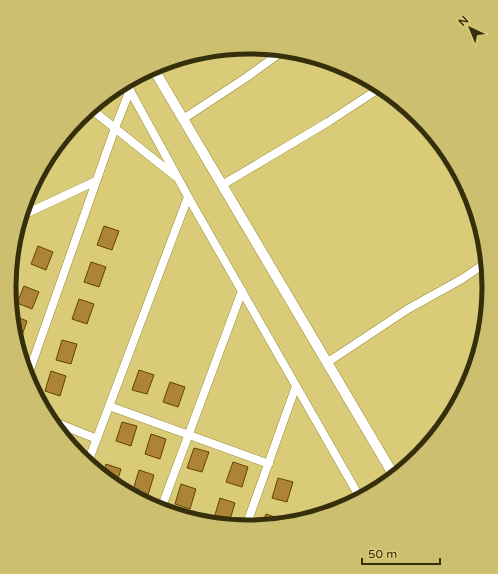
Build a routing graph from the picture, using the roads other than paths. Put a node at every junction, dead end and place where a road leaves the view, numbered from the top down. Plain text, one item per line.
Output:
1 (276, 56) edge
2 (156, 74) edge
3 (129, 88) edge
4 (375, 91) edge
5 (95, 112) edge
6 (183, 119) junction
7 (115, 128) junction
8 (178, 179) junction
9 (96, 181) junction
10 (222, 185) junction
11 (188, 197) junction
12 (28, 213) edge
13 (481, 266) edge
14 (242, 291) junction
15 (328, 362) junction
16 (31, 368) edge
17 (296, 386) junction
18 (109, 406) junction
19 (61, 425) edge
20 (189, 435) junction
21 (97, 439) junction
22 (90, 457) edge
23 (269, 464) junction
24 (392, 472) edge
25 (357, 493) edge
26 (163, 503) edge
27 (248, 520) edge

1 - 6 street
2 - 6 street
3 - 7 street
3 - 8 street
4 - 10 street
5 - 7 street
6 - 10 street
7 - 8 street
7 - 9 street
8 - 11 street
9 - 12 street
9 - 16 street
10 - 15 street
11 - 14 street
11 - 18 street
13 - 15 street
14 - 17 street
14 - 20 street
15 - 24 street
17 - 23 street
17 - 25 street
18 - 20 street
18 - 21 street
19 - 21 street
20 - 23 street
20 - 26 street
21 - 22 street
23 - 27 street

